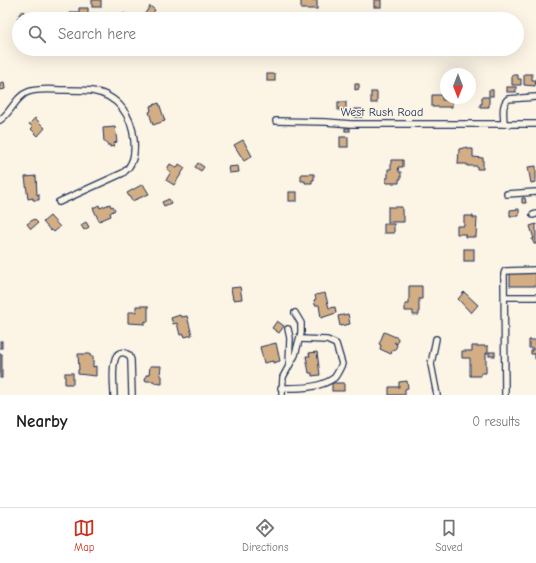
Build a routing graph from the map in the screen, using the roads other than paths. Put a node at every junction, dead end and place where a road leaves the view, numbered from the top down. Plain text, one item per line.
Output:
1 (536, 97) edge
2 (0, 120) edge
3 (276, 121) dead end
4 (504, 124) junction
5 (536, 124) edge
6 (536, 192) edge
7 (507, 194) dead end
8 (59, 202) dead end
9 (536, 270) edge
10 (536, 296) edge
11 (505, 297) junction
12 (295, 313) dead end
13 (288, 329) dead end
14 (300, 339) junction
15 (436, 339) dead end
16 (290, 365) junction
17 (281, 388) junction
18 (114, 395) edge
19 (132, 395) edge
20 (282, 395) edge
21 (437, 395) edge
22 (504, 395) edge

1 - 4 street
2 - 8 street
3 - 4 street, West Rush Road
4 - 5 street, West Rush Road
6 - 7 street
9 - 11 street
10 - 11 street
11 - 22 street
12 - 14 street
13 - 16 street
14 - 16 street
14 - 17 street
15 - 21 street
16 - 17 street
17 - 20 street
18 - 19 street

